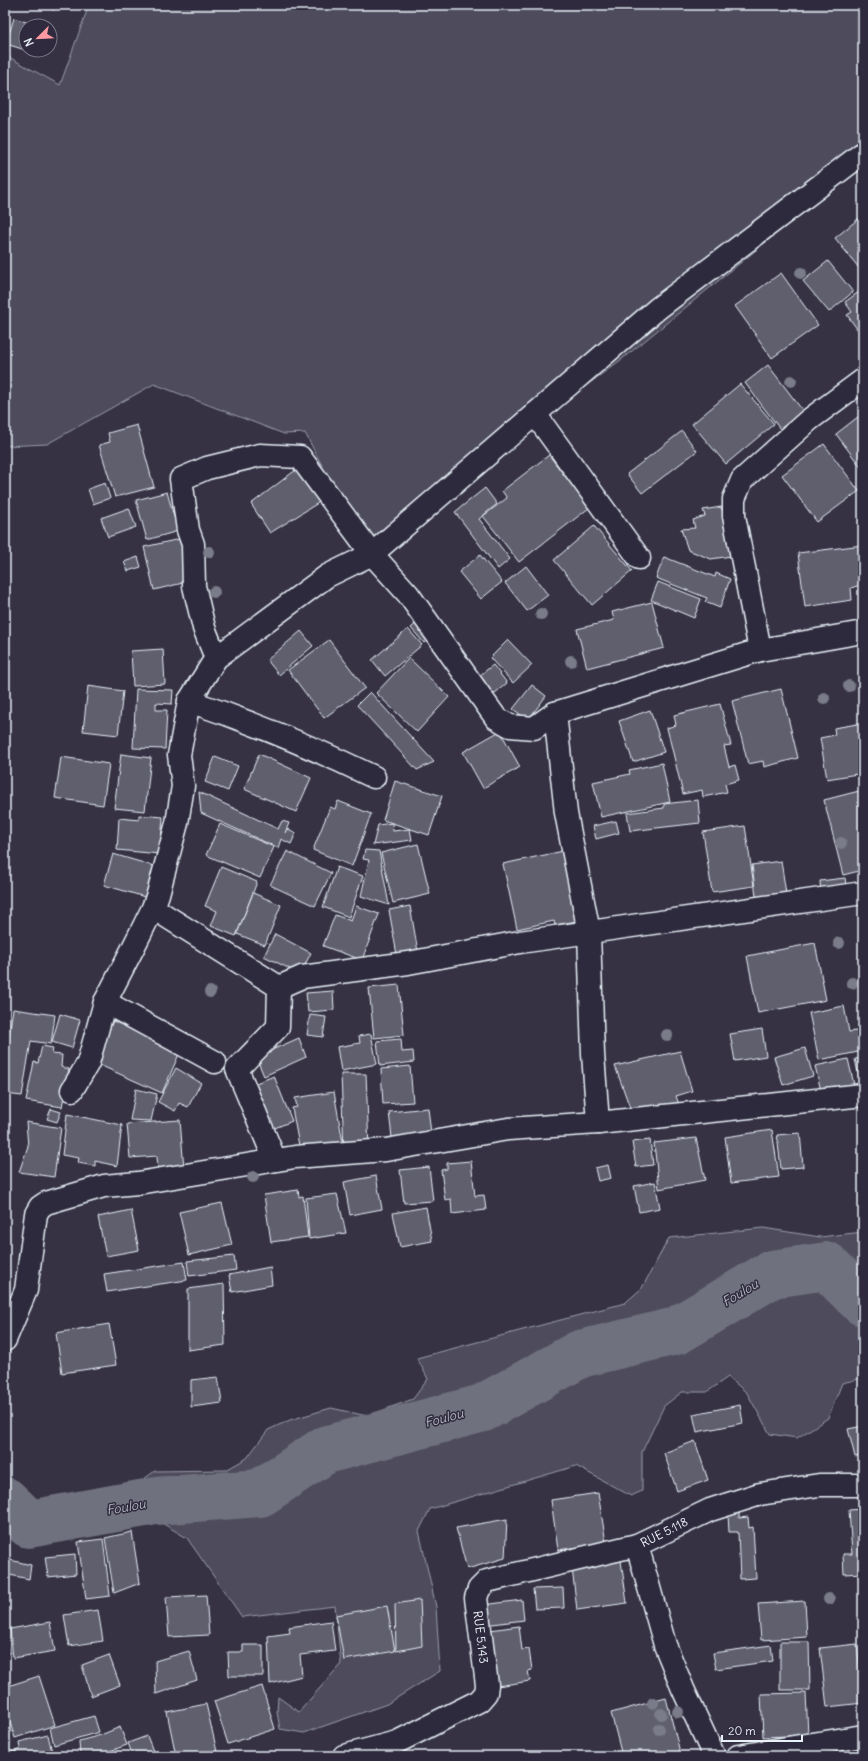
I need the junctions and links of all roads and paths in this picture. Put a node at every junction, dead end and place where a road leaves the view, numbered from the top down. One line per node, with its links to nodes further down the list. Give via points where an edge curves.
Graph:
1 (863, 154): 3 (street, via 657,309)
2 (863, 380): 7 (street, via 809,420 742,480 734,499 734,516)
3 (535, 414): 4 (street); 5 (street)
4 (372, 554): 8 (street, via 328,576); 8 (street, via 300,457 260,455 208,468 181,479 188,530 193,544 194,586 204,628); 10 (street, via 408,594 496,718 510,726 534,728)
5 (639, 558)
6 (863, 632): 7 (street)
7 (760, 650): 10 (street)
8 (216, 658): 9 (street)
9 (189, 701): 11 (street, via 229,714); 13 (street, via 179,756 183,786 177,823)
10 (555, 713): 14 (street, via 566,813)
11 (374, 777)
12 (863, 893): 14 (street)
13 (153, 908): 15 (street); 16 (street)
14 (590, 932): 15 (street, via 408,963 302,977); 20 (street, via 593,1054)
15 (279, 987): 21 (street, via 278,1027 237,1069)
16 (105, 1002): 17 (street); 18 (street, via 88,1063)
17 (215, 1062)
18 (72, 1090)
19 (863, 1094): 20 (street)
20 (598, 1123): 21 (street, via 508,1129 386,1150)
21 (275, 1160): 22 (street, via 138,1183 104,1186 46,1203 36,1214 26,1290)
22 (5, 1340)
23 (863, 1485): 24 (street, RUE 5.118, via 819,1485 760,1494 710,1510)
24 (636, 1544): 26 (street, RUE 5.143, via 487,1581 479,1589 476,1598 486,1693 479,1701 397,1742); 27 (street, RUE 5.118, via 665,1645)
25 (863, 1736): 28 (street)
26 (344, 1756)
27 (714, 1756)
28 (738, 1756)

